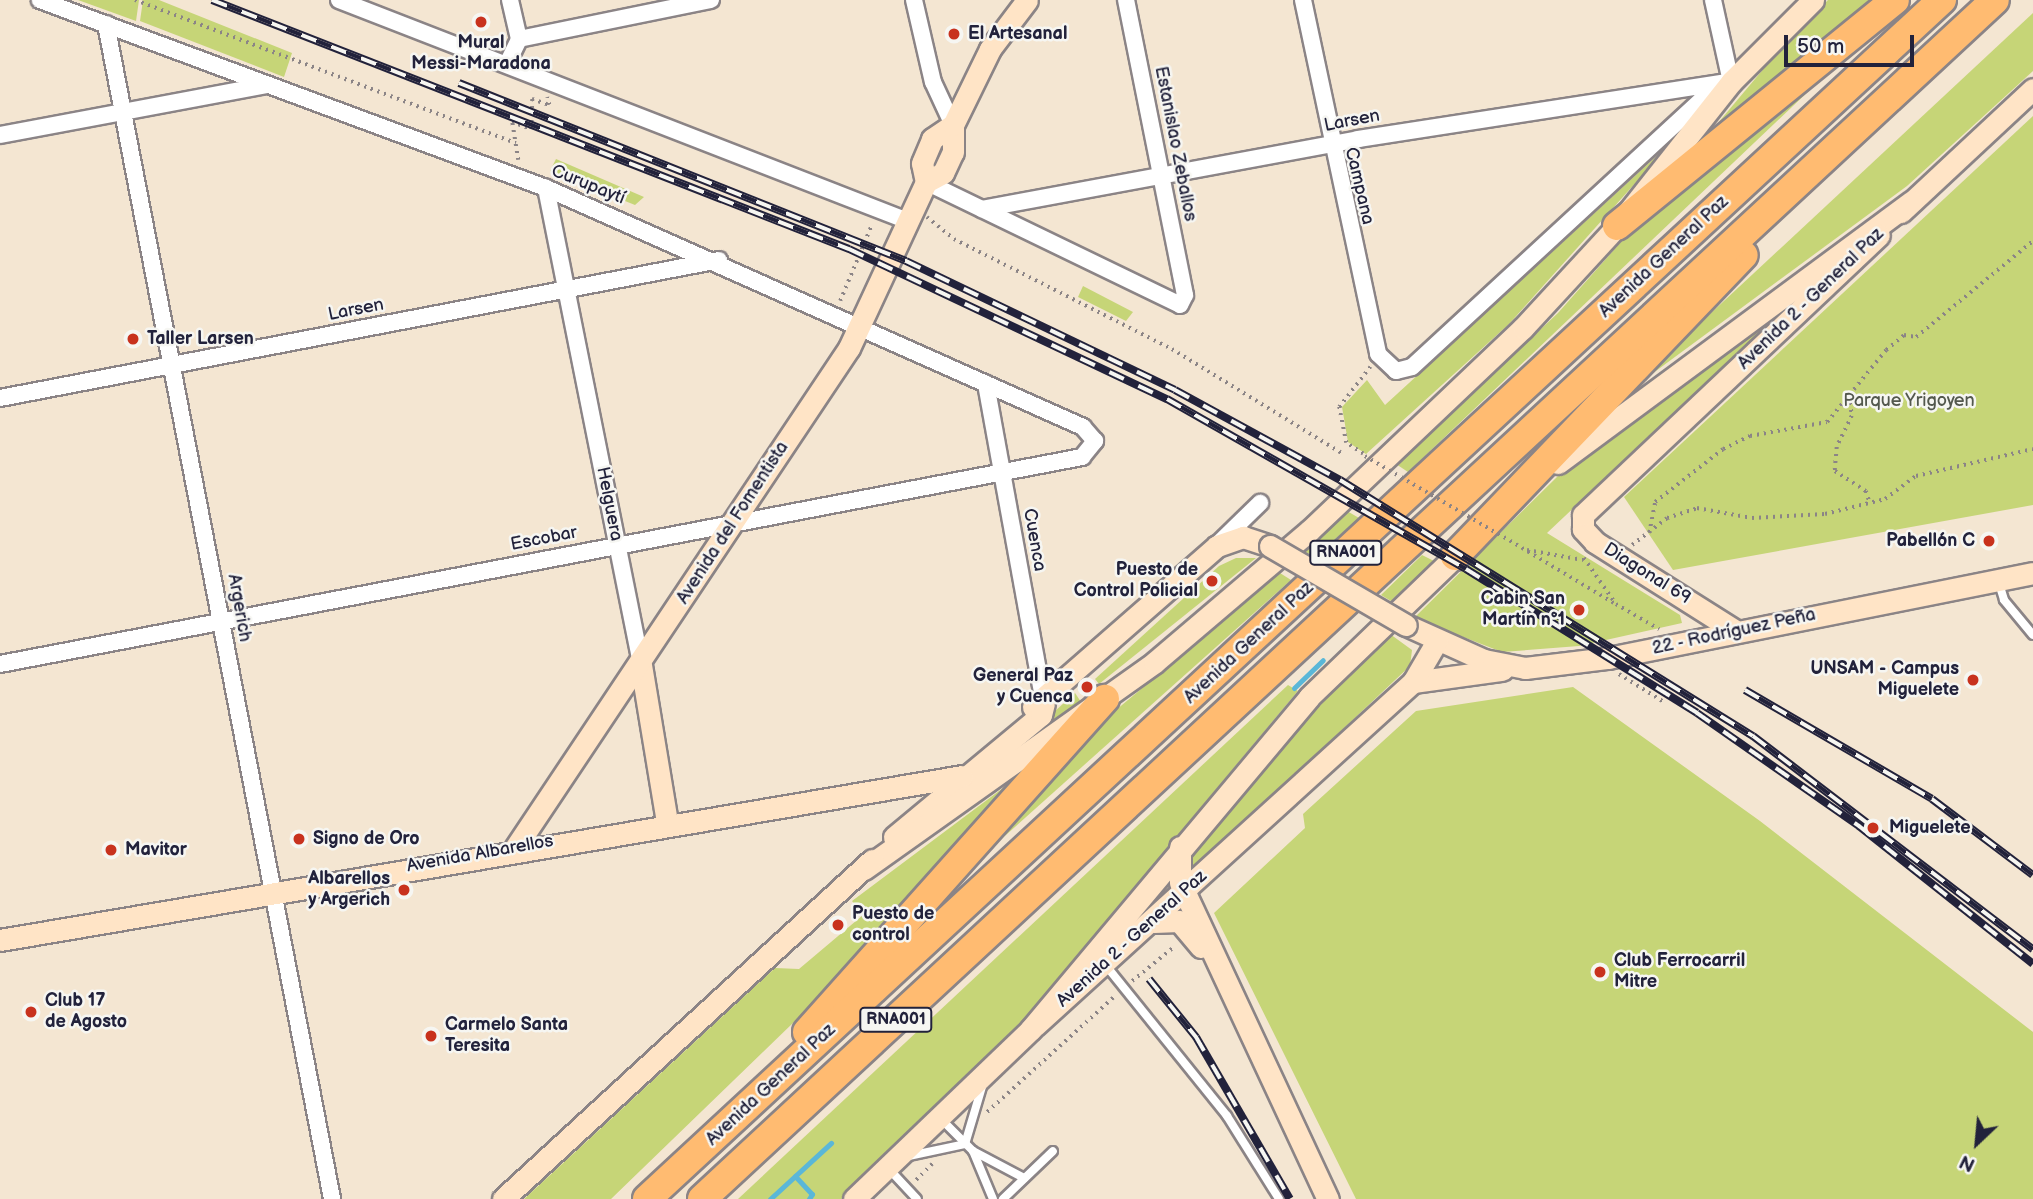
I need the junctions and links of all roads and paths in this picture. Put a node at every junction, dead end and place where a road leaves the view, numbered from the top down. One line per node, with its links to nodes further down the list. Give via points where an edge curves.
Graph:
1 (40, 0): 15 (street, Curupaytí)
2 (135, 0): 26 (path)
3 (340, 0): 17 (street)
4 (510, 0): 16 (street)
5 (711, 0): 16 (street)
6 (914, 0): 23 (street, via 933,82)
7 (1027, 0): 23 (street, Avenida del Fomentista, via 990,49)
8 (1126, 0): 28 (street, Estanislao Zeballos)
9 (1303, 0): 27 (street, Campana)
10 (1713, 0): 19 (street)
11 (1813, 0): 19 (street)
12 (1895, 0): 36 (highway)
13 (1942, 0): 93 (highway, Avenida General Paz / RNA001)
14 (1995, 0): 25 (highway, Avenida General Paz / RNA001)
15 (106, 24): 20 (street, Curupaytí); 22 (street, Argerich)
16 (519, 39): 17 (street)
17 (508, 62): 18 (street)
18 (544, 76): 26 (path, via 549,105 532,99 531,130 512,122); 33 (street)
19 (1731, 82): 27 (street, Larsen, via 1670,86); 36 (street); 42 (street, via 1700,100 1412,367 1396,371)
20 (268, 84): 22 (street); 29 (street, Curupaytí)
21 (2033, 89): 32 (street, Avenida 2 - General Paz)
22 (125, 112): 24 (street); 43 (street, Argerich)
23 (953, 125): 30 (street, Avenida del Fomentista, via 932,139 922,163)
24 (0, 135)
25 (1842, 142): 61 (highway, via 1688,317); 106 (highway, Avenida General Paz / RNA001)
26 (516, 143): 29 (path)
27 (1330, 145): 28 (street, Larsen); 42 (street, Campana)
28 (1163, 176): 34 (street, Larsen); 34 (street, Estanislao Zeballos, via 1185,295 1180,305 1167,304)
29 (521, 179): 31 (street, Curupaytí)
30 (926, 183): 34 (street); 35 (street, Avenida del Fomentista)
31 (546, 188): 38 (street, Curupaytí); 39 (street, Helguera)
32 (1911, 202): 53 (street, Avenida 2 - General Paz); 61 (street, via 1655,387)
33 (880, 208): 35 (street); 40 (path)
34 (982, 209)
35 (911, 214): 41 (street, Avenida del Fomentista); 49 (path, via 1172,349)
36 (1617, 226): 76 (street, via 1484,368 1309,531 1199,628)
37 (2033, 241): 45 (path, via 1916,337 1903,335)
38 (719, 260): 39 (street, Larsen); 40 (street, Curupaytí)
39 (568, 289): 43 (street, Larsen); 56 (street, Helguera)
40 (835, 313): 41 (street, Curupaytí)
41 (861, 325): 44 (street, Curupaytí); 54 (street, Avenida del Fomentista)
42 (1378, 354): 59 (path, bridge, via 1339,407 1346,443)
43 (176, 364): 46 (street, Larsen); 66 (street, Argerich)
44 (986, 384): 47 (street, Curupaytí, via 1083,427 1092,435); 50 (street, Cuenca)
45 (1849, 396): 52 (path, via 1854,409 1837,447 1835,471 1866,491); 55 (path, via 1827,422 1750,436 1723,449 1655,502)
46 (0, 398)
47 (1093, 449): 50 (street, Escobar, via 1082,457)
48 (2033, 449): 52 (path, via 1916,476)
49 (1342, 453)
50 (1002, 471): 54 (street, Escobar); 78 (street, Cuenca)
51 (1260, 503): 57 (street)
52 (1871, 503): 55 (path, via 1752,518 1697,508 1667,518)
53 (1588, 506): 67 (street, Diagonal 69, via 1583,529 1595,542)
54 (733, 523): 56 (street, Escobar); 73 (street, Avenida del Fomentista)
55 (1649, 533): 58 (path)
56 (617, 545): 66 (street, Escobar); 73 (street, Helguera)
57 (1217, 546): 69 (street, 22 - Rodríguez Peña, bridge, via 1243,537 1270,546); 78 (street)
58 (1629, 546)
59 (1525, 549): 62 (path); 65 (path)
60 (1587, 553): 62 (path)
61 (1455, 556): 81 (street, via 1309,697)
62 (1583, 560): 65 (path)
63 (2033, 573): 64 (street, 22 - Rodríguez Peña)
64 (1998, 580): 67 (street, 22 - Rodríguez Peña); 68 (lane, via 2004,600)
65 (1616, 604): 70 (path)
66 (222, 621): 72 (street, Escobar); 84 (street, Argerich)
67 (1734, 630): 70 (street, 22 - Rodríguez Peña)
68 (2033, 635)
69 (1437, 641): 74 (street, 22 - Rodríguez Peña); 75 (street, Avenida 2 - General Paz)
70 (1681, 642): 71 (street, 22 - Rodríguez Peña)
71 (1597, 660): 74 (street, 22 - Rodríguez Peña); 77 (path)
72 (0, 664)
73 (641, 665): 80 (street, Helguera); 82 (street, Avenida del Fomentista)
74 (1525, 668): 75 (street)
75 (1413, 682): 85 (street, Avenida 2 - General Paz)
76 (1105, 699): 83 (street); 93 (highway, via 841,989)
77 (1664, 702)
78 (1044, 703): 79 (street)
79 (962, 776): 80 (street, Avenida Albarellos); 83 (street)
80 (667, 821): 82 (street, Avenida Albarellos)
81 (1180, 847): 85 (street); 89 (street)
82 (515, 848): 84 (street, Avenida Albarellos)
83 (864, 869): 104 (street)
84 (273, 890): 88 (street, Avenida Albarellos); 103 (street, Argerich)
85 (1185, 892): 86 (street, Avenida 2 - General Paz); 90 (street)
86 (1154, 922): 87 (street, via 1171,919); 89 (street, Avenida 2 - General Paz)
87 (1192, 932): 90 (street); 91 (path)
88 (0, 940)
89 (1099, 958): 91 (lane); 92 (street)
90 (1217, 967): 112 (street)
91 (1126, 986): 95 (path); 111 (lane, via 1227,1116)
92 (985, 1075): 94 (street); 95 (lane)
93 (748, 1105): 105 (highway, Avenida General Paz / RNA001)
94 (940, 1118): 97 (lane); 100 (street)
95 (967, 1130): 97 (lane)
96 (952, 1144): 97 (lane); 100 (lane); 102 (path)
97 (965, 1144): 99 (lane)
98 (1053, 1150): 101 (lane)
99 (973, 1151): 101 (lane); 109 (lane)
100 (892, 1161): 102 (lane); 107 (street)
101 (1024, 1178): 110 (lane)
102 (908, 1189): 108 (lane)
103 (332, 1199)
104 (503, 1199)
105 (647, 1199)
106 (702, 1199)
107 (854, 1199)
108 (917, 1199)
109 (993, 1199)
110 (1003, 1199)
111 (1279, 1199)
112 (1328, 1199)

